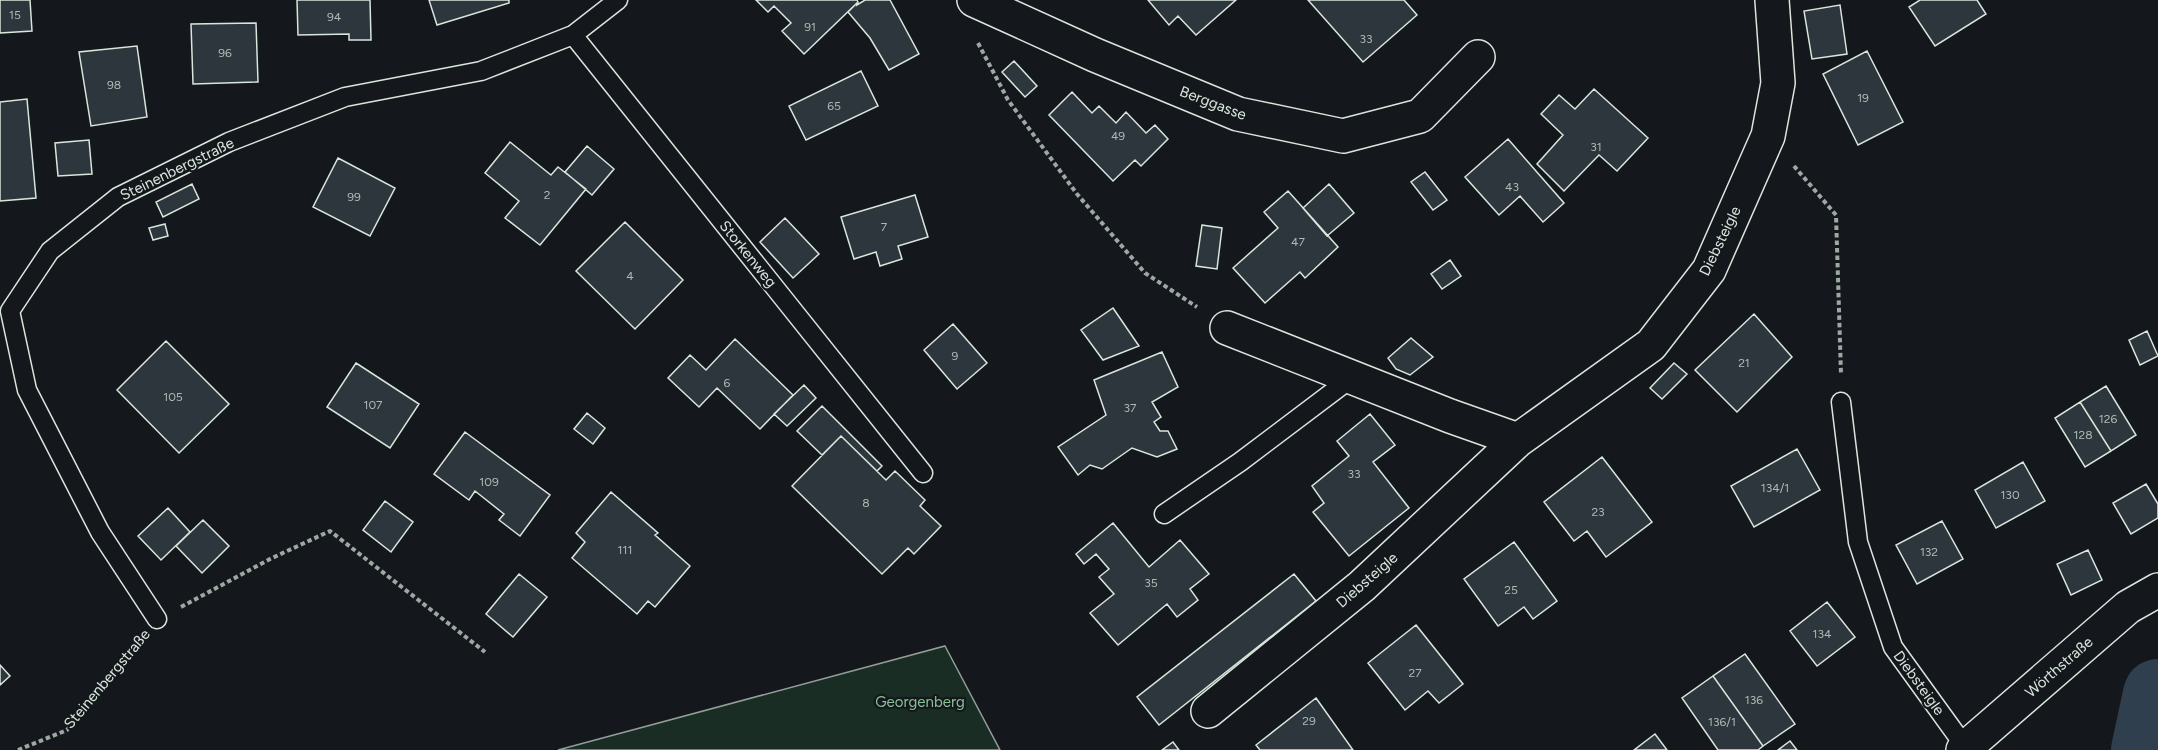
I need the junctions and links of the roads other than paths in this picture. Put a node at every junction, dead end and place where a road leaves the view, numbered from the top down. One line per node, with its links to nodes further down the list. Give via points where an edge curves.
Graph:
1 (618, 0): 4 (lane, Steinenbergstraße)
2 (1772, 0): 9 (street, Diebsteigle, via 1778,83 1768,136 1709,270 1651,345)
3 (987, 2): 5 (street, Berggasse, via 1095,55 1239,114 1343,136 1420,116)
4 (573, 35): 10 (lane, Storkenweg); 13 (lane, Steinenbergstraße, via 481,71 345,98 229,142 118,197 50,251 10,311 27,390 100,532)
5 (1478, 57)
6 (1227, 328): 7 (street)
7 (1354, 376): 9 (street); 11 (lane)
8 (1841, 402): 15 (lane, Diebsteigle, via 1858,542 1893,647)
9 (1518, 440): 14 (street, Diebsteigle, via 1362,586)
10 (923, 473)
11 (1164, 514)
12 (2158, 590): 15 (street, Wörthstraße, via 2128,607)
13 (157, 619)
14 (1208, 711)
15 (1964, 749)

